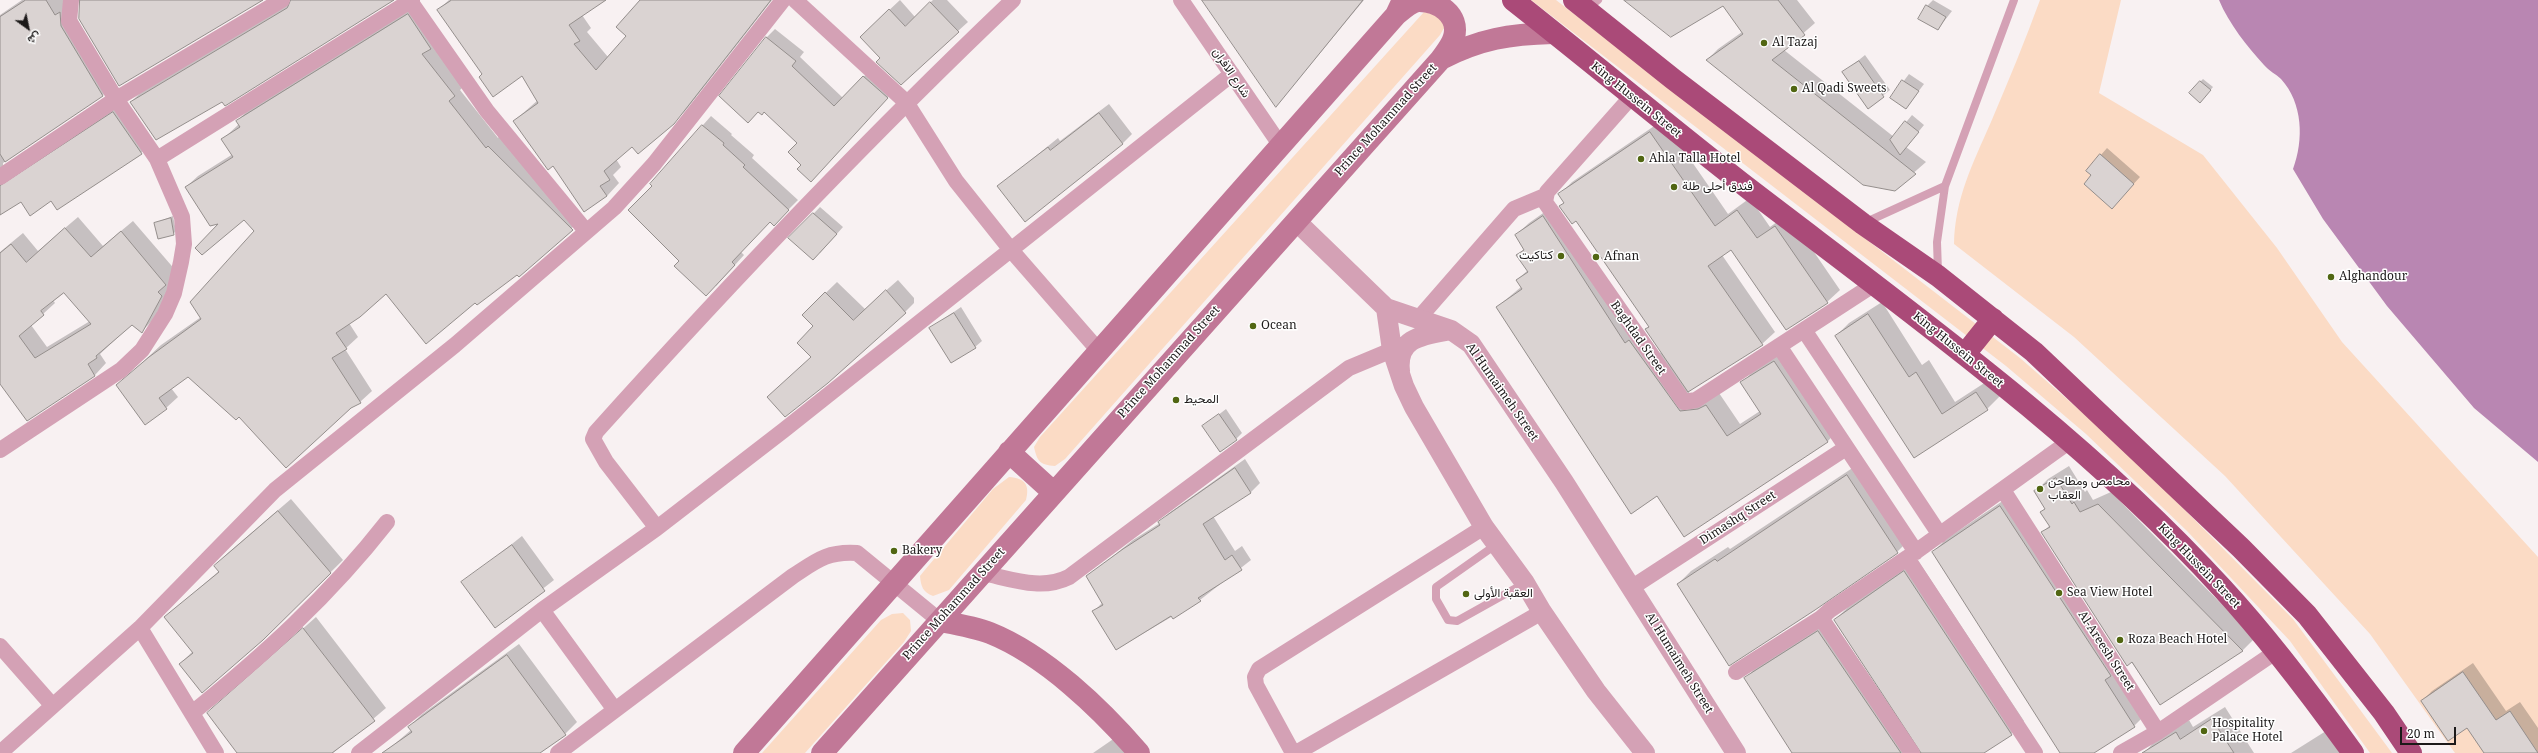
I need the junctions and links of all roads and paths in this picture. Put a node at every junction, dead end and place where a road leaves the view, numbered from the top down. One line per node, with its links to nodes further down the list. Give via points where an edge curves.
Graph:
1 (71, 0): 16 (street, via 69,21)
2 (282, 0): 16 (street)
3 (783, 0): 25 (street, via 654,164 614,208)
4 (795, 0): 17 (street)
5 (1013, 0): 17 (street)
6 (1181, 0): 14 (street, شارع الافران)
7 (1513, 0): 12 (highway, King Hussein Street)
8 (2014, 0): 21 (lane)
9 (411, 1): 19 (street); 25 (street, via 487,111)
10 (1586, 3): 24 (highway)
11 (1400, 8): 13 (main road, via 1416,1 1429,0 1441,4 1450,13 1455,24 1454,37); 18 (main road)
12 (1553, 33): 13 (main road, Prince Mohammad Street, via 1519,34 1478,42); 15 (highway, King Hussein Street)
13 (1441, 58): 23 (main road, Prince Mohammad Street)
14 (1232, 74): 18 (street, شارع الافران); 26 (street)
15 (1632, 96): 22 (street); 28 (highway, King Hussein Street)
16 (116, 99): 19 (street); 20 (street)
17 (906, 102): 26 (street, via 956,181); 47 (street, via 675,344 596,432 593,439 606,462)
18 (1281, 146): 35 (main road)
19 (157, 159): 41 (street, via 182,217 184,244 174,293 165,314 142,350 121,370)
20 (0, 177)
21 (1945, 186): 24 (lane); 27 (lane, via 1938,236)
22 (1545, 196): 30 (street, via 1514,209); 34 (street, Baghdad Street, via 1548,208 1684,402 1696,400)
23 (1296, 221): 29 (street); 44 (main road, Prince Mohammad Street)
24 (1863, 224): 27 (highway)
25 (586, 231): 59 (street, via 455,345 275,490)
26 (1011, 250): 35 (street); 47 (street)
27 (1938, 276): 31 (highway)
28 (1873, 285): 33 (street, Baghdad Street); 37 (highway, King Hussein Street)
29 (1386, 308): 30 (street, Al Humaimeh Street); 36 (street)
30 (1419, 318): 32 (street, Al Humaimeh Street)
31 (1993, 318): 37 (highway); 81 (highway, via 2034,352 2307,615 2384,713)
32 (1451, 330): 38 (street, via 1414,339 1405,346 1400,354); 54 (street, Al Humaimeh Street, via 1471,344 1484,362)
33 (1804, 330): 34 (street, Baghdad Street); 48 (street)
34 (1779, 346): 40 (street)
35 (1099, 350): 42 (main road)
36 (1392, 350): 38 (street); 51 (street, via 1349,368 1069,577 1039,585)
37 (1965, 354): 39 (highway, King Hussein Street)
38 (1400, 374): 46 (street, via 1414,407)
39 (2070, 441): 43 (street); 61 (highway, King Hussein Street, via 2222,587)
40 (1846, 448): 50 (street); 54 (street, Dimashq Street)
41 (0, 450)
42 (1009, 452): 44 (main road); 52 (main road)
43 (2003, 490): 48 (street); 66 (street, Al-Areesh Street)
44 (1053, 492): 51 (main road, Prince Mohammad Street)
45 (387, 522): 65 (street, via 361,555 303,617 248,668)
46 (1484, 527): 49 (street); 74 (street, via 1259,669 1255,677 1256,685)
47 (657, 528): 55 (street)
48 (1940, 535): 50 (street)
49 (1498, 544): 53 (street); 53 (lane, via 1436,587 1436,600 1448,620 1457,622)
50 (1912, 555): 57 (street); 78 (street)
51 (982, 573): 58 (main road, Prince Mohammad Street)
52 (894, 583): 58 (street); 64 (street, via 857,553 839,552 825,556 793,576); 71 (main road)
53 (1526, 583): 56 (street)
54 (1631, 588): 76 (street, Al Humaimeh Street)
55 (542, 610): 64 (street); 69 (street)
56 (1542, 612): 74 (street); 75 (street, via 1596,691)
57 (1821, 618): 62 (street); 77 (street)
58 (940, 621): 72 (main road, Prince Mohammad Street); 73 (main road, via 990,633 1024,650 1077,690)
59 (140, 628): 63 (street); 65 (street)
60 (0, 646): 63 (street)
61 (2277, 651): 66 (street); 80 (highway, King Hussein Street)
62 (1736, 672)
63 (52, 705): 67 (street)
64 (616, 710): 70 (street)
65 (192, 714): 68 (street)
66 (2158, 732): 79 (street)
67 (0, 753)
68 (216, 753)
69 (359, 753)
70 (558, 753)
71 (744, 753)
72 (822, 753)
73 (1139, 753)
74 (1294, 753)
75 (1645, 753)
76 (1736, 753)
77 (1912, 753)
78 (2035, 753)
79 (2121, 753)
80 (2353, 753)
81 (2411, 753)

